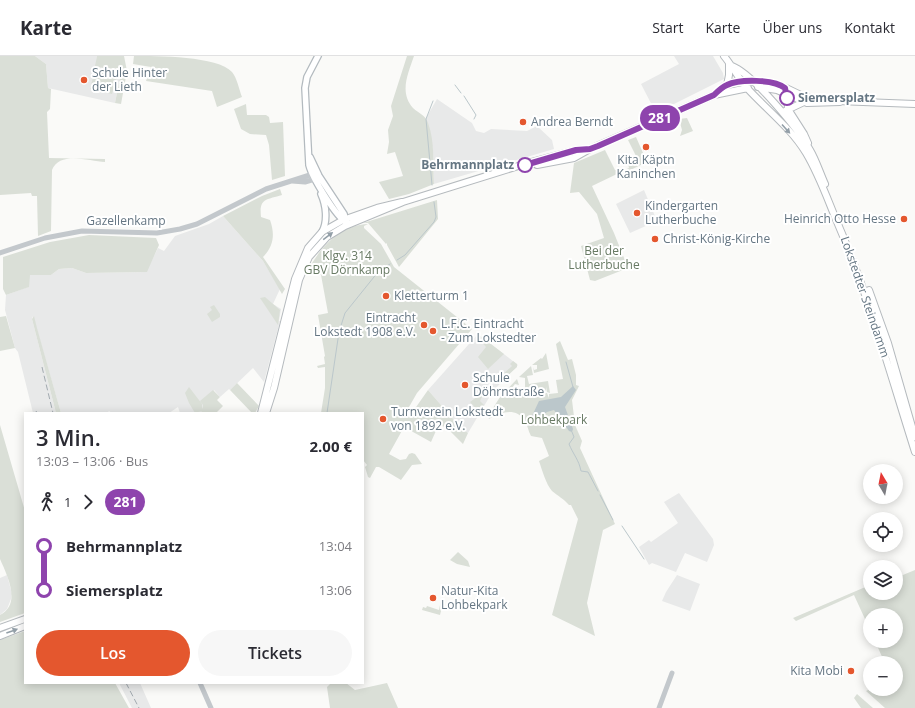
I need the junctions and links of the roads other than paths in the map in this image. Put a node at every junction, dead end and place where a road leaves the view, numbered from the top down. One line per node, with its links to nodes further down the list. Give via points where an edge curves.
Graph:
1 (318, 56): 16 (main road, via 307,77 305,88 309,164)
2 (729, 61): 3 (main road, via 734,73); 4 (main road, via 730,75)
3 (746, 83): 4 (main road); 5 (main road, via 771,83); 6 (main road); 7 (main road, via 727,93); 13 (main road)
4 (727, 85): 7 (main road)
5 (783, 86): 8 (main road); 10 (main road, via 805,97)
6 (758, 87): 8 (main road); 14 (main road)
7 (714, 95): 18 (main road, via 590,149 403,202 396,207)
8 (787, 95): 9 (main road); 12 (main road)
9 (805, 102): 10 (main road); 12 (main road)
10 (840, 102): 11 (main road)
11 (915, 104)
12 (788, 109): 14 (main road); 15 (main road, via 804,134)
13 (769, 110): 14 (main road); 24 (main road, Lokstedter Steindamm, one-way to 24, via 802,147 826,195 870,307)
14 (781, 111): 15 (main road)
15 (809, 148): 23 (main road, Lokstedter Steindamm, via 872,299 888,343)
16 (315, 175): 17 (main road); 18 (main road); 20 (street, Gazellenkamp, via 305,182 292,181 266,189 197,224 180,229 153,233 82,231 45,238)
17 (320, 188): 18 (main road); 19 (main road, via 325,210 325,225)
18 (346, 222): 19 (main road); 22 (main road, one-way to 18, via 304,267 320,243)
19 (322, 232): 21 (main road, via 308,248 297,272)
20 (0, 253)
21 (261, 412)
22 (266, 412)
23 (915, 437)
24 (915, 452)
25 (24, 619): 27 (main road)
26 (24, 626): 28 (main road, one-way to 26)
27 (0, 628)
28 (0, 636)
29 (672, 673): 32 (street)
30 (200, 684): 31 (street)
31 (211, 708)
32 (659, 708)

